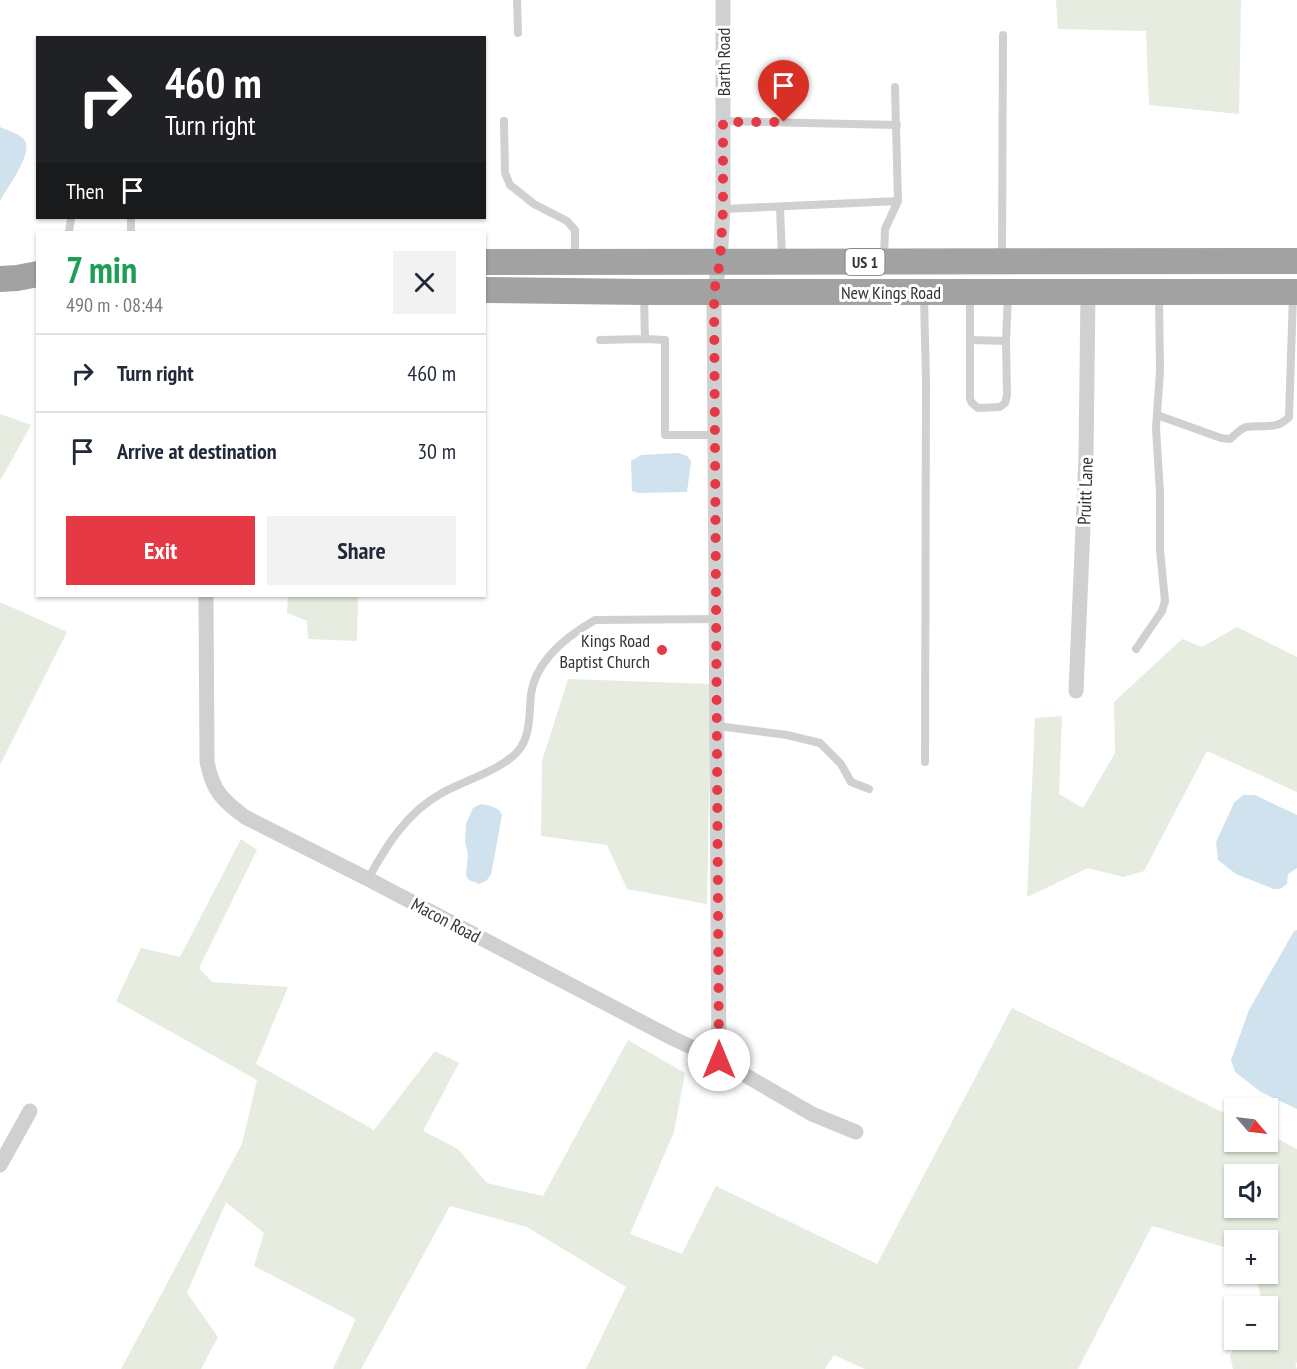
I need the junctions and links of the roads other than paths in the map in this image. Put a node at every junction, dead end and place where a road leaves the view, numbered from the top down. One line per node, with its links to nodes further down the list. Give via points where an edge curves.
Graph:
1 (517, 0): 3 (lane)
2 (723, 0): 7 (street, Barth Road)
3 (518, 33)
4 (1003, 35): 13 (lane)
5 (895, 87): 8 (lane)
6 (504, 121): 16 (lane, via 505,173 510,185 534,204 567,221 575,231)
7 (723, 122): 8 (lane); 11 (street, Barth Road)
8 (897, 125): 9 (lane)
9 (898, 201): 10 (lane); 12 (lane, via 885,229)
10 (780, 207): 11 (lane); 18 (lane)
11 (723, 209): 17 (street, Barth Road)
12 (884, 261): 13 (highway, New Kings Road / US 1); 18 (highway, New Kings Road / US 1)
13 (1002, 261): 22 (highway, New Kings Road / US 1)
14 (1297, 261): 22 (highway, New Kings Road / US 1)
15 (486, 262): 16 (highway, New Kings Road / US 1)
16 (574, 262): 17 (highway, New Kings Road / US 1)
17 (720, 262): 18 (highway, New Kings Road / US 1); 27 (street, Barth Road)
18 (782, 262)
19 (0, 263): 20 (highway)
20 (36, 263)
21 (36, 274): 23 (highway)
22 (1246, 276): 31 (highway, New Kings Road / US 1); 32 (highway, New Kings Road / US 1)
23 (0, 279)
24 (486, 290): 26 (highway, New Kings Road / US 1)
25 (1088, 291): 30 (highway, New Kings Road / US 1); 31 (highway, New Kings Road / US 1); 44 (street, Pruitt Lane)
26 (644, 292): 27 (highway, New Kings Road / US 1); 35 (lane)
27 (714, 292): 28 (highway, New Kings Road / US 1); 40 (street, Barth Road)
28 (924, 292): 29 (highway, New Kings Road / US 1); 46 (lane)
29 (969, 292): 30 (highway, New Kings Road / US 1); 37 (lane)
30 (1008, 292): 38 (lane)
31 (1159, 292): 39 (lane)
32 (1295, 292): 39 (lane, via 1289,417 1285,422 1244,428 1230,439)
33 (0, 293): 34 (highway)
34 (36, 293)
35 (645, 339): 36 (lane); 40 (lane, via 665,340 665,435)
36 (600, 340)
37 (970, 340): 38 (lane); 38 (lane, via 970,399 978,408 1000,407 1005,403)
38 (1006, 341)
39 (1157, 415): 43 (lane, via 1165,601)
40 (714, 435): 42 (street, Barth Road)
41 (206, 597): 48 (street, Macon Road, via 207,761 216,789 245,817)
42 (717, 619): 45 (street, Barth Road); 48 (lane, via 595,620 582,627 551,653 537,675 531,692 530,717 519,749 509,760 421,808 385,848)
43 (1136, 649)
44 (1076, 691)
45 (718, 726): 47 (lane, via 820,743 841,764 851,782); 49 (street, Barth Road)
46 (925, 762)
47 (868, 789)
48 (368, 879): 49 (street, Macon Road)
49 (719, 1060): 51 (street, Macon Road, via 812,1114)
50 (30, 1111): 52 (street)
51 (856, 1132)
52 (0, 1165)

